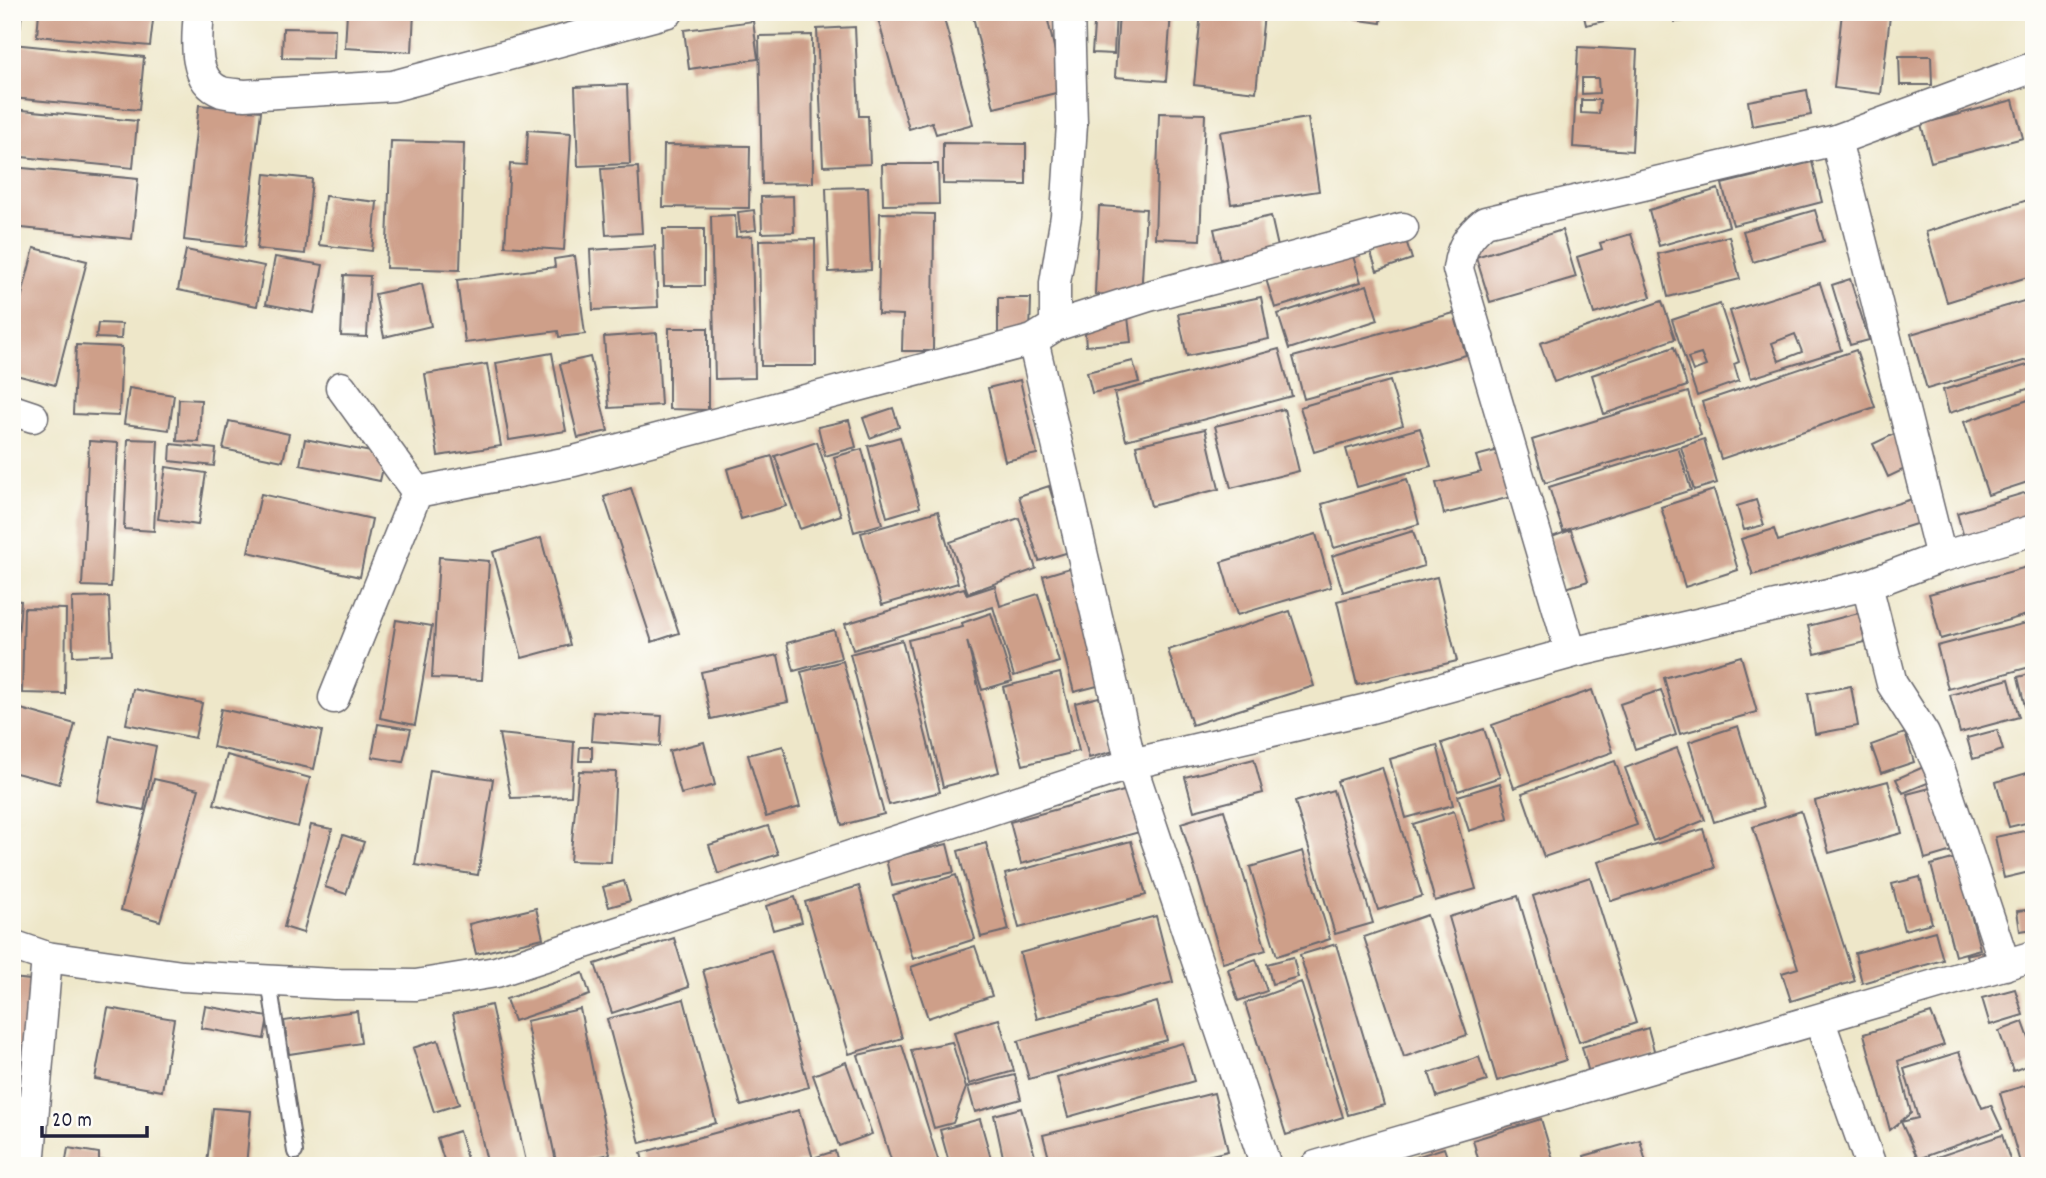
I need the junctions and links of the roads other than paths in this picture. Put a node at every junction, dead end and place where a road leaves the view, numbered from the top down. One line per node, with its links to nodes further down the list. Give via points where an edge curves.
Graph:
1 (199, 12): 2 (street, via 197,56 204,74 211,86 244,96 393,86)
2 (668, 12)
3 (1069, 12): 7 (street, via 1072,124 1066,216)
4 (2034, 67): 5 (street)
5 (1836, 141): 11 (street); 13 (street, via 1485,222 1469,235 1460,252 1458,270)
6 (1403, 228): 7 (street, via 1149,296)
7 (1044, 333): 9 (street, via 574,461); 15 (street)
8 (341, 387): 9 (street)
9 (417, 492): 14 (street)
10 (2034, 530): 11 (street)
11 (1941, 557): 12 (street)
12 (1867, 585): 13 (street); 19 (street, via 1892,684 1924,734 1940,770)
13 (1571, 653): 15 (street, via 1367,709)
14 (334, 698)
15 (1130, 764): 20 (street, via 496,972 416,985); 24 (street)
16 (12, 945): 18 (street)
17 (2034, 956): 19 (street)
18 (47, 957): 20 (street, via 182,976); 23 (street)
19 (2005, 965): 21 (street)
20 (268, 981): 22 (lane)
21 (1819, 1019): 25 (street); 26 (street)
22 (295, 1152)
23 (29, 1166)
24 (1266, 1166)
25 (1316, 1166)
26 (1871, 1166)

